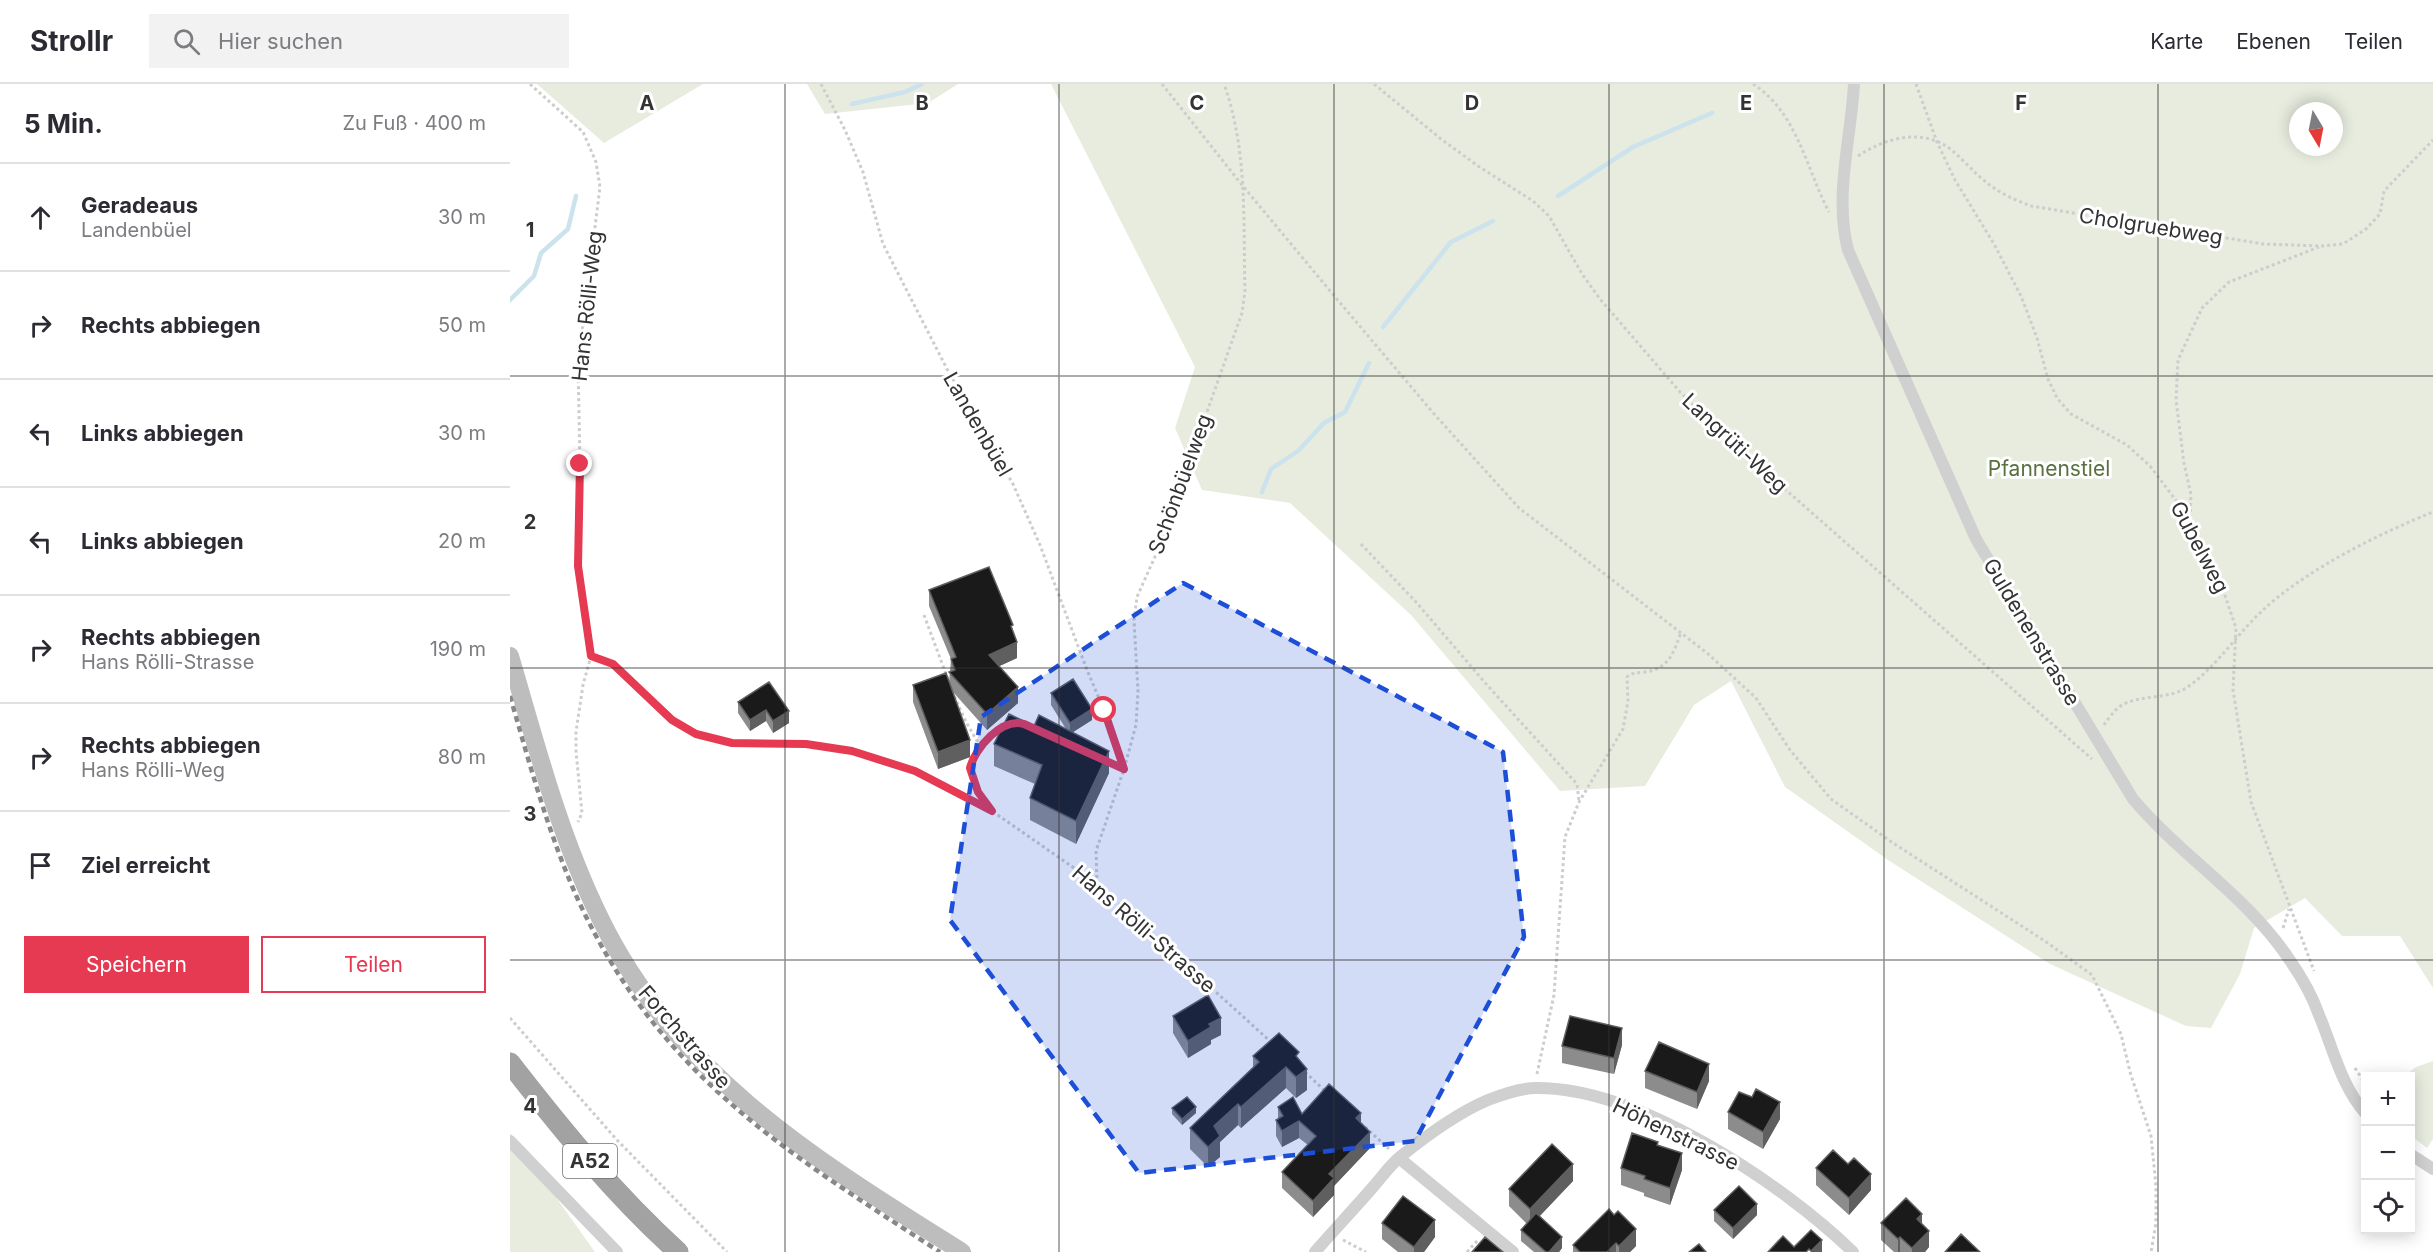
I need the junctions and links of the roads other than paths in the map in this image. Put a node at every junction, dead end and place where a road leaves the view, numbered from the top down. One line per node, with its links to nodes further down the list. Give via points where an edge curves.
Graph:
1 (1854, 84): 5 (street, Guldenenstrasse, via 1842,195 1844,234 1862,284 1976,539 2122,783 2150,819 2263,924 2304,983 2347,1084)
2 (510, 656): 13 (main road, Forchstrasse, via 586,889 616,949 652,1003 692,1052 736,1096 803,1147)
3 (510, 1064): 12 (highway, A52, via 606,1180)
4 (510, 1087): 11 (highway, A52, via 601,1196)
5 (2361, 1106)
6 (510, 1140): 10 (street)
7 (2415, 1157): 9 (street)
8 (1399, 1158): 14 (street, Höhenstrasse); 15 (street); 16 (street, Höhenstrasse, via 1488,1100 1534,1088 1576,1092 1658,1120 1722,1152 1778,1188)
9 (2433, 1169)
10 (617, 1252)
11 (656, 1252)
12 (678, 1252)
13 (962, 1252)
14 (1316, 1252)
15 (1514, 1252)
16 (1853, 1252)

